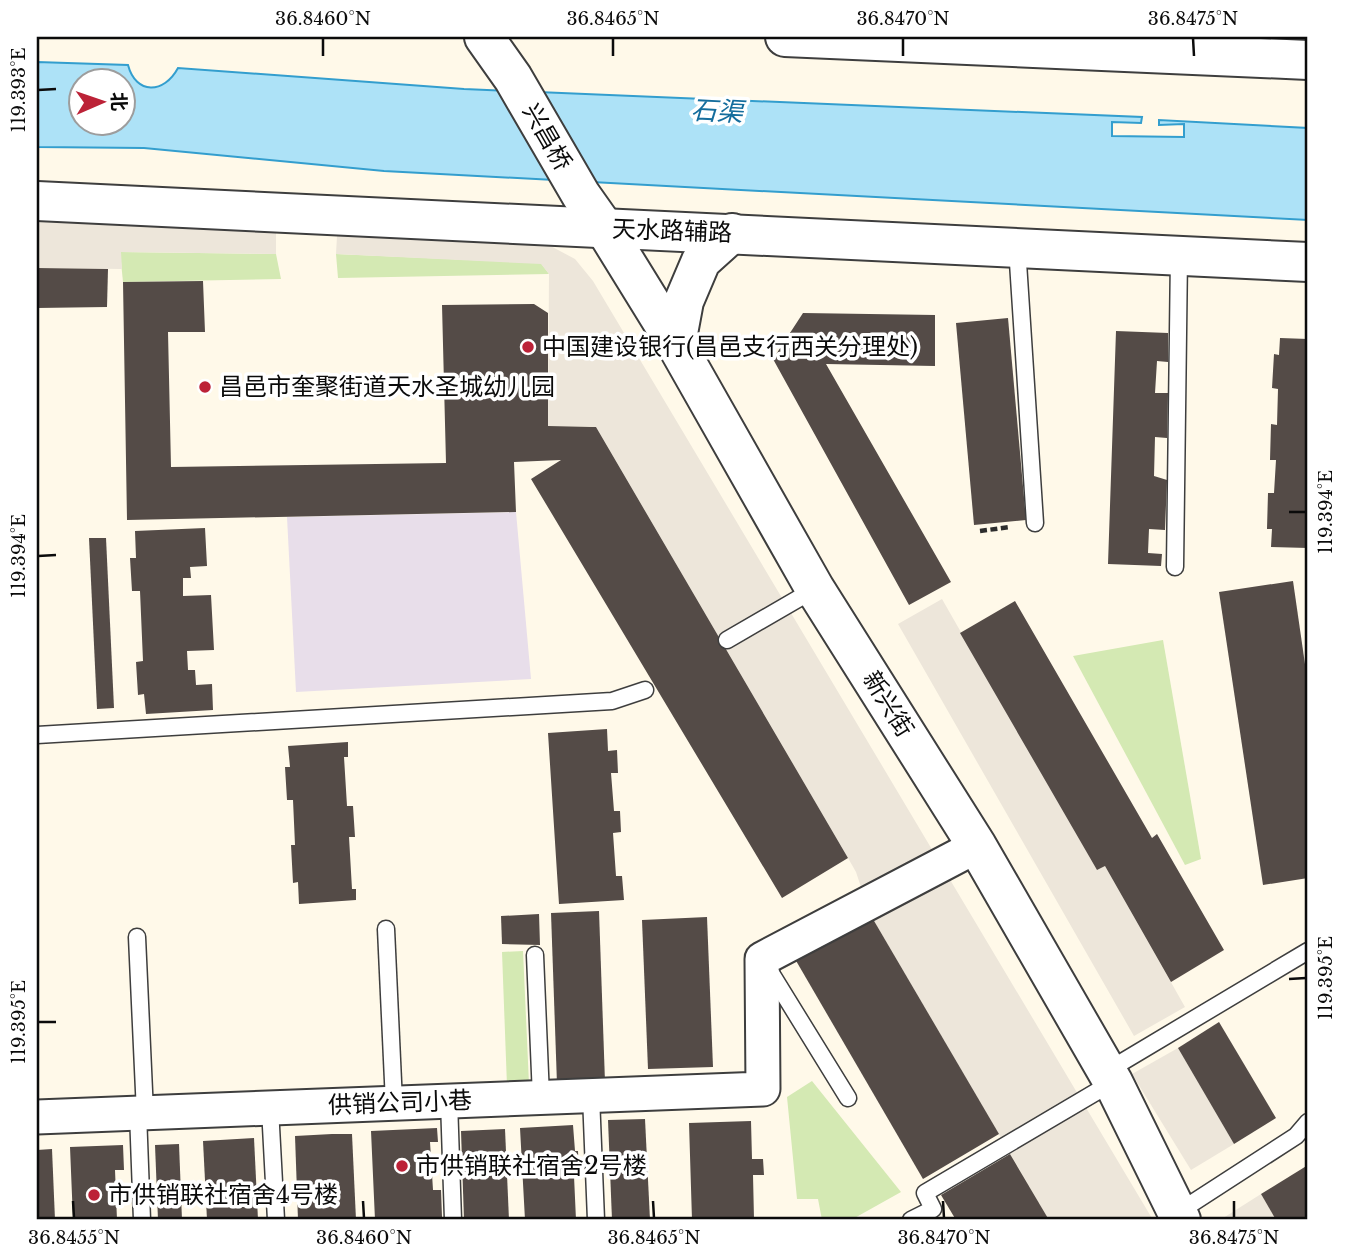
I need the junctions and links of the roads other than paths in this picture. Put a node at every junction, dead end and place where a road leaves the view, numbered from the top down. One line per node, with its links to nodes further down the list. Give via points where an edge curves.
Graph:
1 (484, 37): 5 (street, 兴昌桥)
2 (785, 37): 3 (street)
3 (1065, 43): 4 (street)
4 (1308, 61)
5 (581, 195): 7 (street, 新兴街)
6 (37, 201): 7 (street, 天水路辅路)
7 (605, 229): 8 (street, 天水路辅路); 12 (street, 新兴街)
8 (732, 233): 9 (street, 天水路辅路); 12 (street, via 701,261 684,301)
9 (1017, 247): 10 (street, 天水路辅路); 13 (lane)
10 (1179, 255): 11 (street, 天水路辅路); 14 (lane)
11 (1308, 262)
12 (676, 344): 15 (street, 新兴街)
13 (1035, 523)
14 (1175, 567)
15 (815, 589): 16 (lane); 19 (street, 新兴街)
16 (727, 640)
17 (645, 690): 18 (lane, via 612,701)
18 (37, 734)
19 (977, 846): 24 (street); 25 (street, 新兴街)
20 (386, 929): 30 (lane)
21 (137, 937): 32 (lane)
22 (1308, 951): 25 (lane)
23 (535, 955): 27 (lane)
24 (762, 959): 26 (street, 供销公司小巷, via 763,1089); 28 (lane)
25 (1110, 1076): 36 (street, 新兴街); 41 (lane, via 925,1193 933,1209)
26 (591, 1096): 27 (street, 供销公司小巷); 40 (lane)
27 (541, 1097): 29 (street, 供销公司小巷)
28 (848, 1098)
29 (449, 1101): 30 (street, 供销公司小巷); 39 (lane)
30 (394, 1104): 31 (street, 供销公司小巷)
31 (270, 1108): 32 (street, 供销公司小巷); 38 (lane)
32 (141, 1113): 33 (street, 供销公司小巷); 37 (lane)
33 (37, 1117)
34 (1308, 1122): 35 (lane)
35 (1302, 1136): 36 (lane)
36 (1179, 1217)
37 (142, 1220)
38 (276, 1220)
39 (453, 1220)
40 (596, 1220)
41 (911, 1220)

